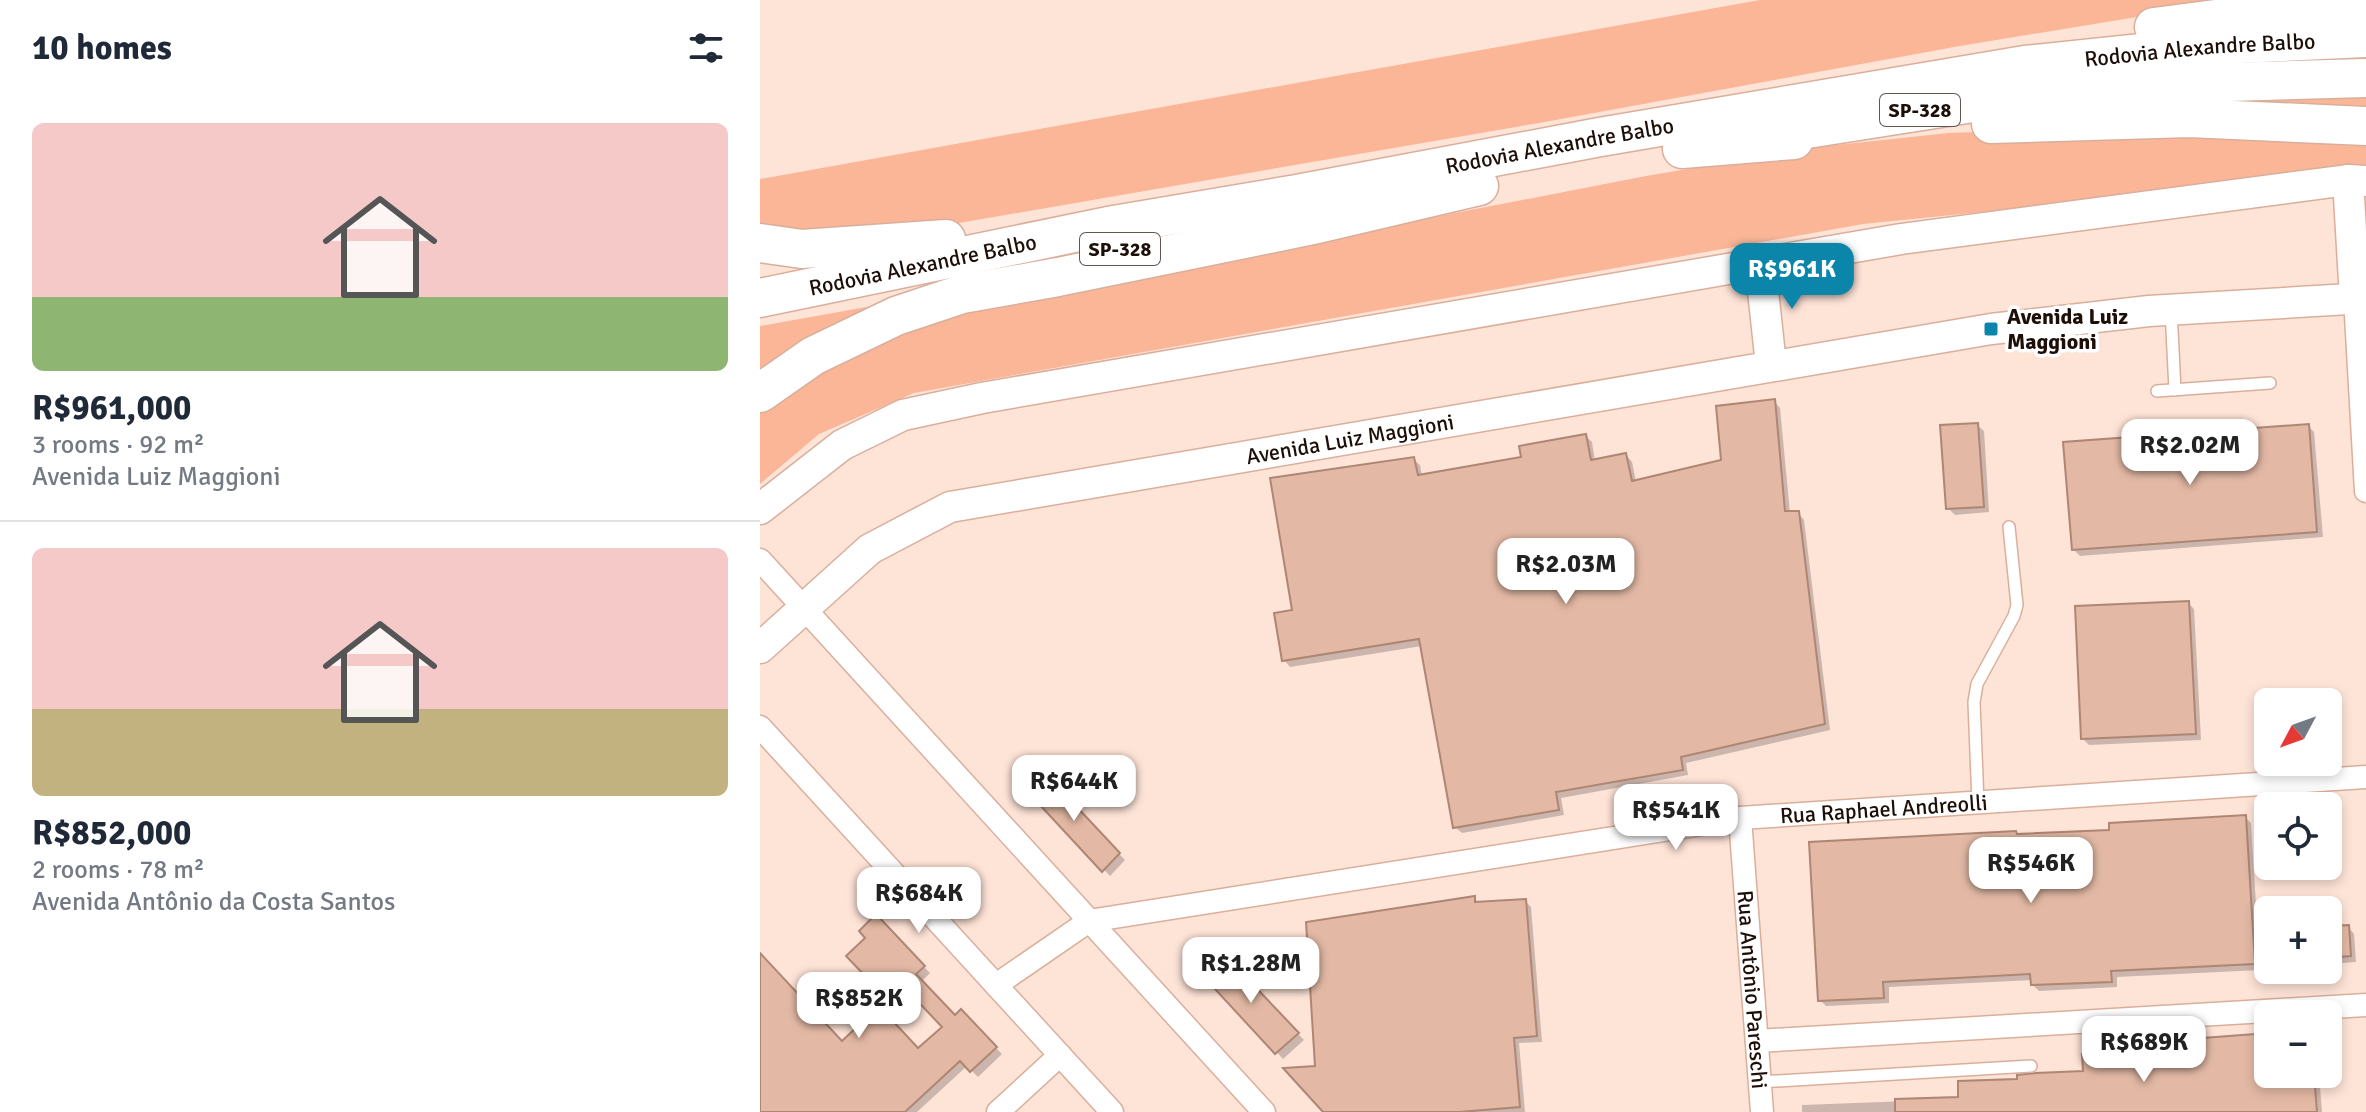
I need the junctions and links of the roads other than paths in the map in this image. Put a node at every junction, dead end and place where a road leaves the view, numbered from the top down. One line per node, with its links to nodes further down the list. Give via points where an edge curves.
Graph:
1 (2366, 5): 4 (highway, via 2263,12 2120,32)
2 (2366, 38): 4 (highway, Rodovia Alexandre Balbo / SP-328, via 2132,52)
3 (2366, 78): 6 (highway, Rodovia Alexandre Balbo / SP-328, via 2194,83 2005,98)
4 (1770, 108): 9 (highway, Rodovia Alexandre Balbo / SP-328)
5 (2366, 126): 6 (highway, via 2189,118 2027,121)
6 (1682, 149): 8 (highway, Rodovia Alexandre Balbo / SP-328)
7 (2357, 180): 11 (street, via 1901,239); 12 (street)
8 (1479, 186): 13 (highway, Rodovia Alexandre Balbo / SP-328, via 1002,269); 19 (highway, via 1298,228 962,294 896,316 813,356)
9 (1108, 226): 10 (highway, via 802,249); 13 (highway, Rodovia Alexandre Balbo / SP-328)
10 (760, 243)
11 (1760, 263): 15 (street); 21 (street, via 903,415 842,445)
12 (2360, 298): 14 (street, Avenida Luiz Maggioni); 20 (street)
13 (760, 300)
14 (2171, 309): 15 (street, Avenida Luiz Maggioni, via 1991,329); 17 (lane)
15 (1771, 365): 24 (street, Avenida Luiz Maggioni, via 950,507 870,549)
16 (2270, 383): 17 (lane)
17 (2175, 390): 18 (lane)
18 (2157, 391)
19 (760, 393)
20 (2366, 491)
21 (760, 509)
22 (2009, 527): 28 (lane, via 2017,605 1977,684)
23 (760, 560): 24 (street)
24 (804, 608): 25 (street, Avenida Luiz Maggioni); 30 (street)
25 (760, 648)
26 (760, 727): 31 (street)
27 (2366, 777): 28 (street, Rua Raphael Andreolli)
28 (1978, 803): 29 (street, Rua Raphael Andreolli)
29 (1740, 818): 30 (street, Rua Raphael Andreolli); 33 (street, Rua Antônio Pareschi)
30 (1089, 921): 31 (street, Rua Raphael Andreolli); 39 (street)
31 (996, 985): 34 (street)
32 (2366, 1005): 33 (street)
33 (1757, 1041): 36 (street, Rua Antônio Pareschi)
34 (1060, 1055): 37 (street); 38 (street)
35 (2031, 1066): 36 (lane)
36 (1760, 1082): 40 (street, Rua Antônio Pareschi)
37 (998, 1112)
38 (1112, 1112)
39 (1264, 1112)
40 (1762, 1112)

